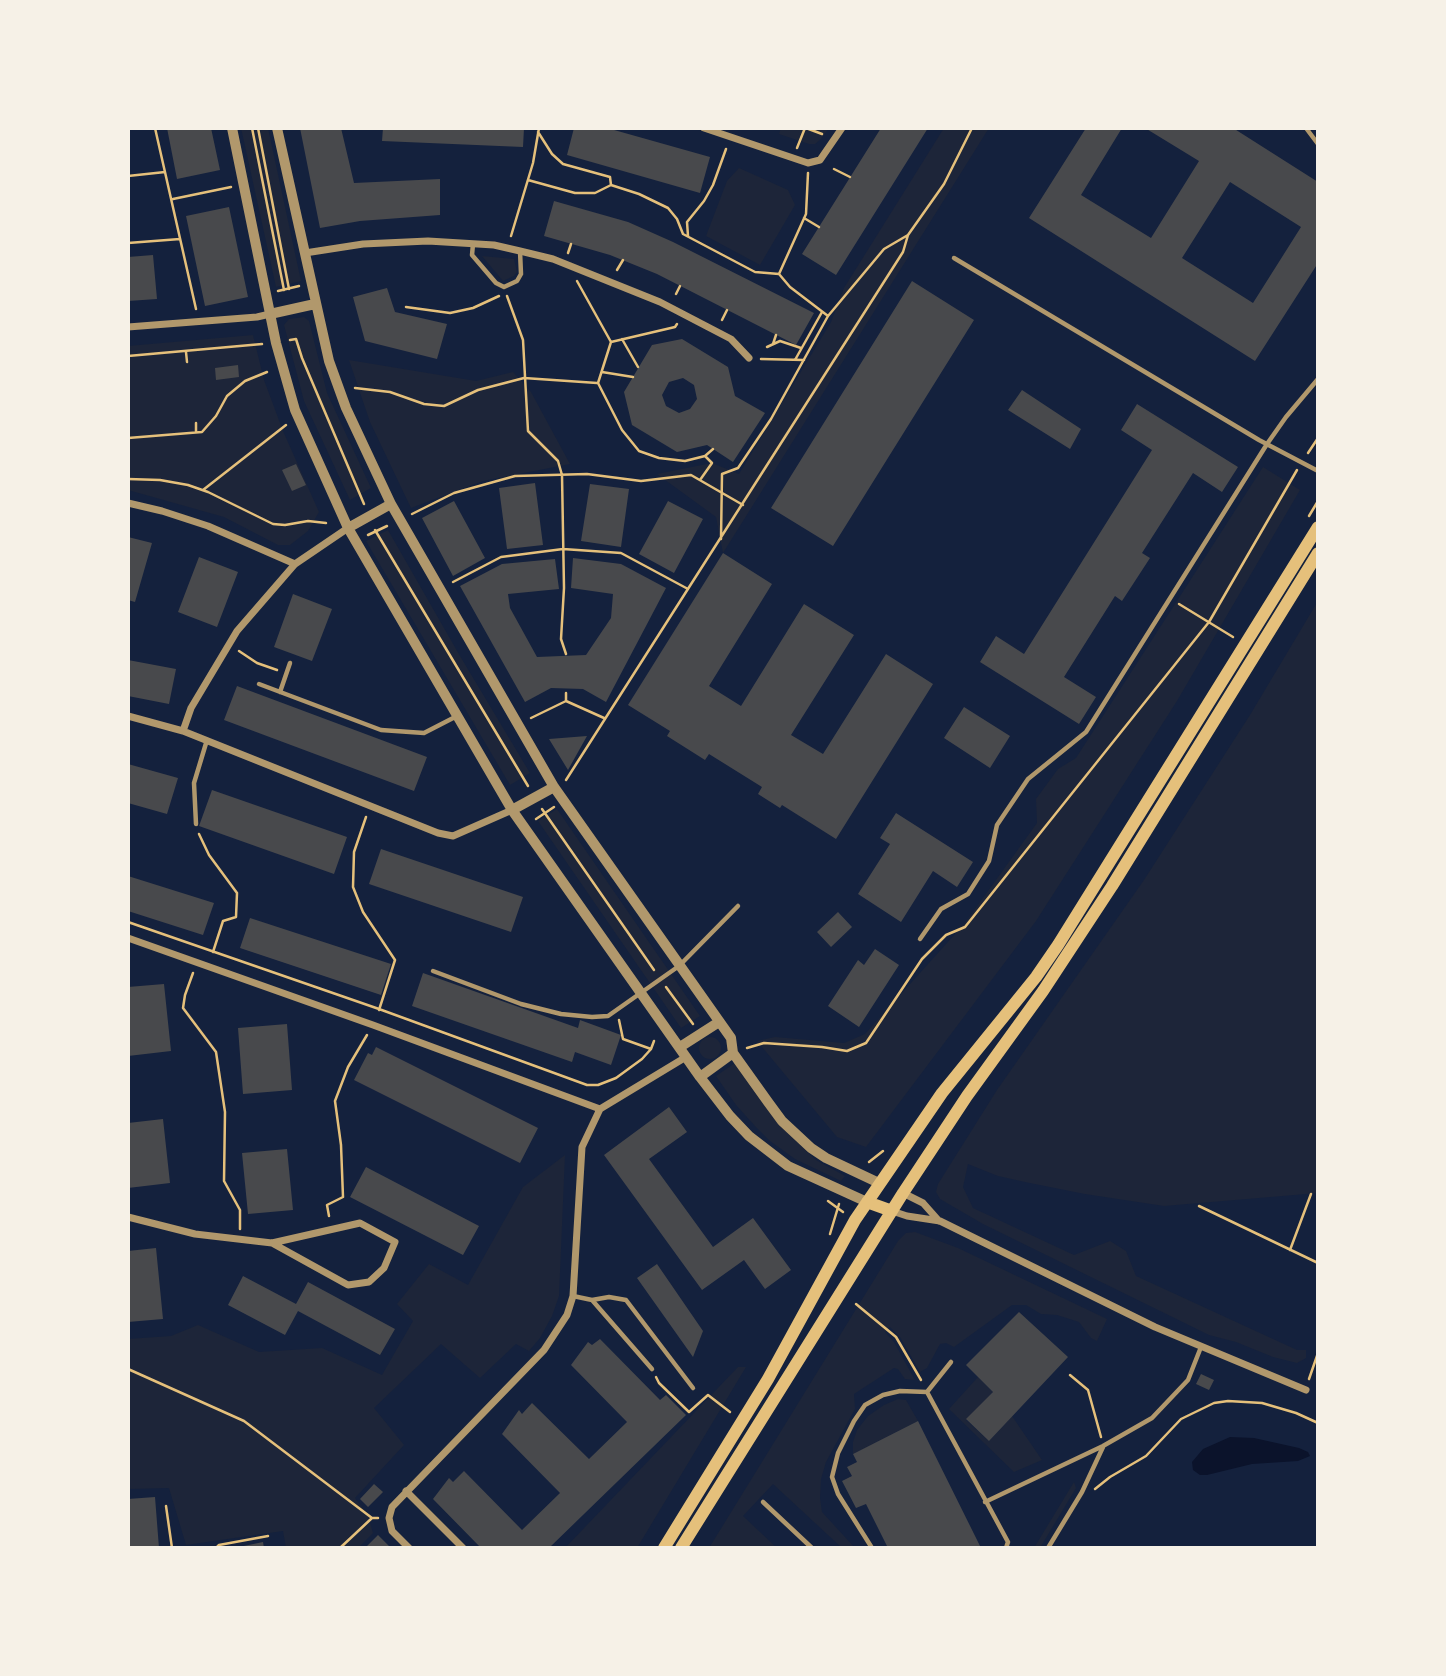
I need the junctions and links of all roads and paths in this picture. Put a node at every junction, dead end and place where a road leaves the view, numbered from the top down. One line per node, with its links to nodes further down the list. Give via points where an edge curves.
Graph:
1 (155, 128): 18 (path)
2 (232, 128): 49 (street)
3 (252, 128): 4 (path, via 286,289)
4 (258, 128)
5 (277, 128): 35 (street)
6 (704, 128): 16 (street)
7 (806, 128): 12 (path); 14 (path)
8 (842, 128): 12 (street)
9 (972, 128): 27 (path, via 944,184)
10 (1306, 128): 13 (lane)
11 (539, 130): 21 (path); 22 (path, via 563,164 610,177)
12 (834, 139): 16 (street, via 820,160)
13 (1318, 144)
14 (798, 145)
15 (726, 149): 28 (path, via 708,193 687,222)
16 (808, 163): 25 (path)
17 (834, 169): 20 (path)
18 (165, 172): 19 (path); 24 (path)
19 (128, 176)
20 (850, 177)
21 (528, 180): 22 (path, via 575,193); 33 (path)
22 (611, 185): 28 (path, via 668,208)
23 (231, 187): 24 (path)
24 (171, 200): 29 (path)
25 (804, 218): 26 (path); 40 (path)
26 (819, 227)
27 (908, 235): 50 (path, via 884,248); 94 (path, via 903,252)
28 (688, 237): 40 (path, via 755,272)
29 (180, 239): 30 (path); 52 (path)
30 (128, 243)
31 (472, 244): 33 (street); 35 (street, via 363,244); 43 (lane, via 472,255)
32 (571, 244): 36 (path)
33 (507, 248): 34 (street)
34 (520, 251): 43 (lane, via 521,274); 64 (street, via 564,263 660,302 731,339)
35 (305, 253): 45 (street)
36 (568, 253)
37 (954, 258): 81 (lane)
38 (623, 260): 39 (path)
39 (617, 270)
40 (779, 274): 48 (path)
41 (577, 281): 57 (path)
42 (680, 286): 44 (path)
43 (504, 287): 46 (path, via 495,299 450,313); 72 (path, via 523,340)
44 (676, 294)
45 (315, 304): 49 (street); 93 (street, via 346,408)
46 (406, 307)
47 (727, 310): 51 (path)
48 (822, 312): 50 (path); 61 (path)
49 (270, 314): 52 (street); 58 (street)
50 (828, 316): 66 (path)
51 (722, 320)
52 (199, 321): 53 (street)
53 (128, 327)
54 (675, 327): 56 (path)
55 (776, 335): 59 (path)
56 (622, 339): 57 (path); 68 (path)
57 (611, 342): 70 (path)
58 (276, 343): 62 (path); 95 (path, via 296,339); 100 (street, via 295,410)
59 (773, 344): 60 (path); 61 (path, via 780,341)
60 (766, 346)
61 (801, 348): 65 (path)
62 (186, 351): 63 (path); 67 (path)
63 (128, 356)
64 (749, 358): 65 (path)
65 (795, 360): 66 (path)
66 (804, 360): 90 (path, via 737,468 722,474)
67 (187, 362)
68 (638, 367)
69 (267, 372): 78 (path, via 245,380 227,396 202,432)
70 (601, 372): 71 (path); 74 (path)
71 (633, 377)
72 (524, 378): 74 (path); 75 (path, via 478,390 444,406); 86 (path, via 528,431 558,461)
73 (1318, 379): 81 (lane)
74 (598, 383): 83 (path, via 622,430 639,451 685,461)
75 (355, 388)
76 (196, 423): 78 (path)
77 (286, 425): 89 (path)
78 (196, 432): 79 (path)
79 (128, 438)
80 (1318, 438): 84 (path)
81 (1267, 444): 84 (lane); 109 (lane)
82 (713, 449): 83 (path)
83 (705, 456): 88 (path, via 712,463)
84 (1302, 462): 85 (lane); 110 (path)
85 (1318, 471)
86 (562, 475): 88 (path, via 641,481 691,475); 97 (path, via 515,476 485,483); 104 (path)
87 (128, 479): 89 (path, via 160,480)
88 (700, 480): 90 (path)
89 (203, 490): 98 (path, via 273,524)
90 (720, 492): 94 (path); 102 (path)
91 (1318, 500): 96 (path)
92 (128, 503): 106 (street, via 208,526)
93 (391, 504): 95 (street); 97 (street)
94 (743, 505): 102 (path)
95 (369, 516): 100 (street); 101 (path)
96 (1308, 517)
97 (400, 520): 101 (path); 126 (street)
98 (326, 523)
99 (1318, 527): 157 (main road, via 1058,945 942,1093)
100 (348, 528): 103 (street); 106 (street)
101 (376, 531): 103 (path); 127 (path)
102 (721, 539): 108 (path)
103 (356, 541): 121 (street)
104 (563, 549): 107 (path, via 501,557); 108 (path, via 621,553); 113 (path, via 561,639)
105 (1318, 553): 158 (main road, via 1073,947)
106 (295, 564): 112 (street)
107 (450, 583)
108 (688, 589): 122 (path)
109 (1170, 598): 110 (path); 137 (lane, via 1086,732 1028,779 997,825 989,860 968,894 941,909)
110 (1209, 622): 111 (path); 152 (path, via 965,927 946,935 922,959 866,1043 847,1051 764,1043)
111 (1233, 637)
112 (229, 644): 115 (path); 124 (street, via 191,708)
113 (566, 654)
114 (290, 663): 117 (lane)
115 (269, 667)
116 (259, 684): 117 (lane)
117 (281, 692): 121 (lane, via 381,730 424,733)
118 (566, 693): 119 (path)
119 (566, 701): 122 (path); 123 (path)
120 (128, 716): 124 (street)
121 (458, 716): 130 (street)
122 (604, 718): 126 (path, via 567,779)
123 (528, 719)
124 (183, 731): 125 (street)
125 (207, 740): 129 (street); 132 (lane, via 194,783)
126 (554, 787): 127 (street); 128 (street)
127 (535, 797): 130 (street); 131 (path)
128 (564, 800): 131 (path); 140 (street)
129 (370, 807): 130 (street, via 453,836); 144 (path, via 354,852 353,887 363,912 396,960)
130 (512, 810): 133 (street)
131 (545, 813): 133 (path); 142 (path)
132 (196, 824): 138 (path, via 209,855 237,893 236,917 223,921)
133 (525, 826): 143 (street)
134 (738, 906): 140 (lane)
135 (128, 922): 138 (path)
136 (128, 938): 139 (street)
137 (920, 939)
138 (213, 952): 144 (path)
139 (197, 963): 147 (street); 166 (path, via 183,1008 216,1052 226,1112 224,1181 240,1210)
140 (679, 966): 142 (lane); 146 (street)
141 (433, 971): 145 (lane, via 561,1014 608,1016)
142 (660, 979): 143 (lane); 148 (path)
143 (643, 992): 145 (lane); 151 (street)
144 (379, 1009): 147 (path); 150 (path, via 587,1086 616,1078)
145 (617, 1010): 150 (path, via 623,1039)
146 (719, 1022): 148 (street); 152 (street, via 731,1038)
147 (373, 1025): 154 (street); 161 (path, via 348,1067 335,1101 343,1198)
148 (701, 1034): 151 (street)
149 (654, 1041): 150 (path)
150 (651, 1049)
151 (683, 1052): 153 (street); 154 (street)
152 (733, 1053): 153 (street); 157 (street, via 798,1138 826,1158)
153 (699, 1077): 160 (street, via 730,1116 767,1151 805,1175)
154 (600, 1109): 170 (street, via 582,1147)
155 (886, 1147): 156 (path)
156 (871, 1160)
157 (879, 1183): 158 (main road); 160 (main road)
158 (903, 1193): 163 (main road); 165 (street, via 923,1203)
159 (1311, 1194): 168 (path)
160 (867, 1202): 163 (main road); 198 (main road, via 768,1379)
161 (327, 1205)
162 (1199, 1206): 168 (path)
163 (892, 1211): 165 (street); 199 (main road)
164 (128, 1217): 166 (street)
165 (940, 1221): 173 (street)
166 (241, 1240): 167 (street)
167 (272, 1243): 167 (street, via 348,1285 369,1282 384,1268 395,1242 360,1223)
168 (1290, 1250): 169 (path)
169 (1318, 1263)
170 (573, 1296): 171 (lane); 185 (street, via 567,1315 544,1350)
171 (592, 1300): 177 (lane); 179 (lane, via 626,1300)
172 (856, 1304): 181 (path, via 896,1338)
173 (1201, 1347): 180 (street); 184 (lane, via 1188,1380 1161,1409)
174 (1318, 1353): 180 (path)
175 (951, 1362): 181 (lane)
176 (128, 1369): 190 (path, via 244,1422)
177 (652, 1369): 182 (path, via 659,1383 689,1412 708,1395)
178 (1070, 1375): 184 (path, via 1087,1390)
179 (694, 1388)
180 (1306, 1390)
181 (927, 1392): 188 (lane); 201 (lane, via 900,1391 866,1405 838,1453 832,1477 838,1494)
182 (730, 1412)
183 (1318, 1423): 186 (path, via 1262,1404 1214,1403 1181,1419 1146,1456 1090,1492)
184 (1103, 1446): 186 (lane); 188 (lane)
185 (407, 1490): 191 (street); 197 (street)
186 (1082, 1492): 203 (lane)
187 (762, 1502): 200 (lane)
188 (985, 1502): 202 (lane, via 1008,1542)
189 (166, 1506): 193 (path)
190 (372, 1518): 191 (path); 195 (path)
191 (389, 1518): 196 (street, via 392,1531)
192 (268, 1536): 194 (path)
193 (172, 1548)
194 (216, 1548)
195 (340, 1548)
196 (409, 1548)
197 (463, 1548)
198 (664, 1548)
199 (681, 1548)
200 (812, 1548)
201 (872, 1548)
202 (1006, 1548)
203 (1048, 1548)

